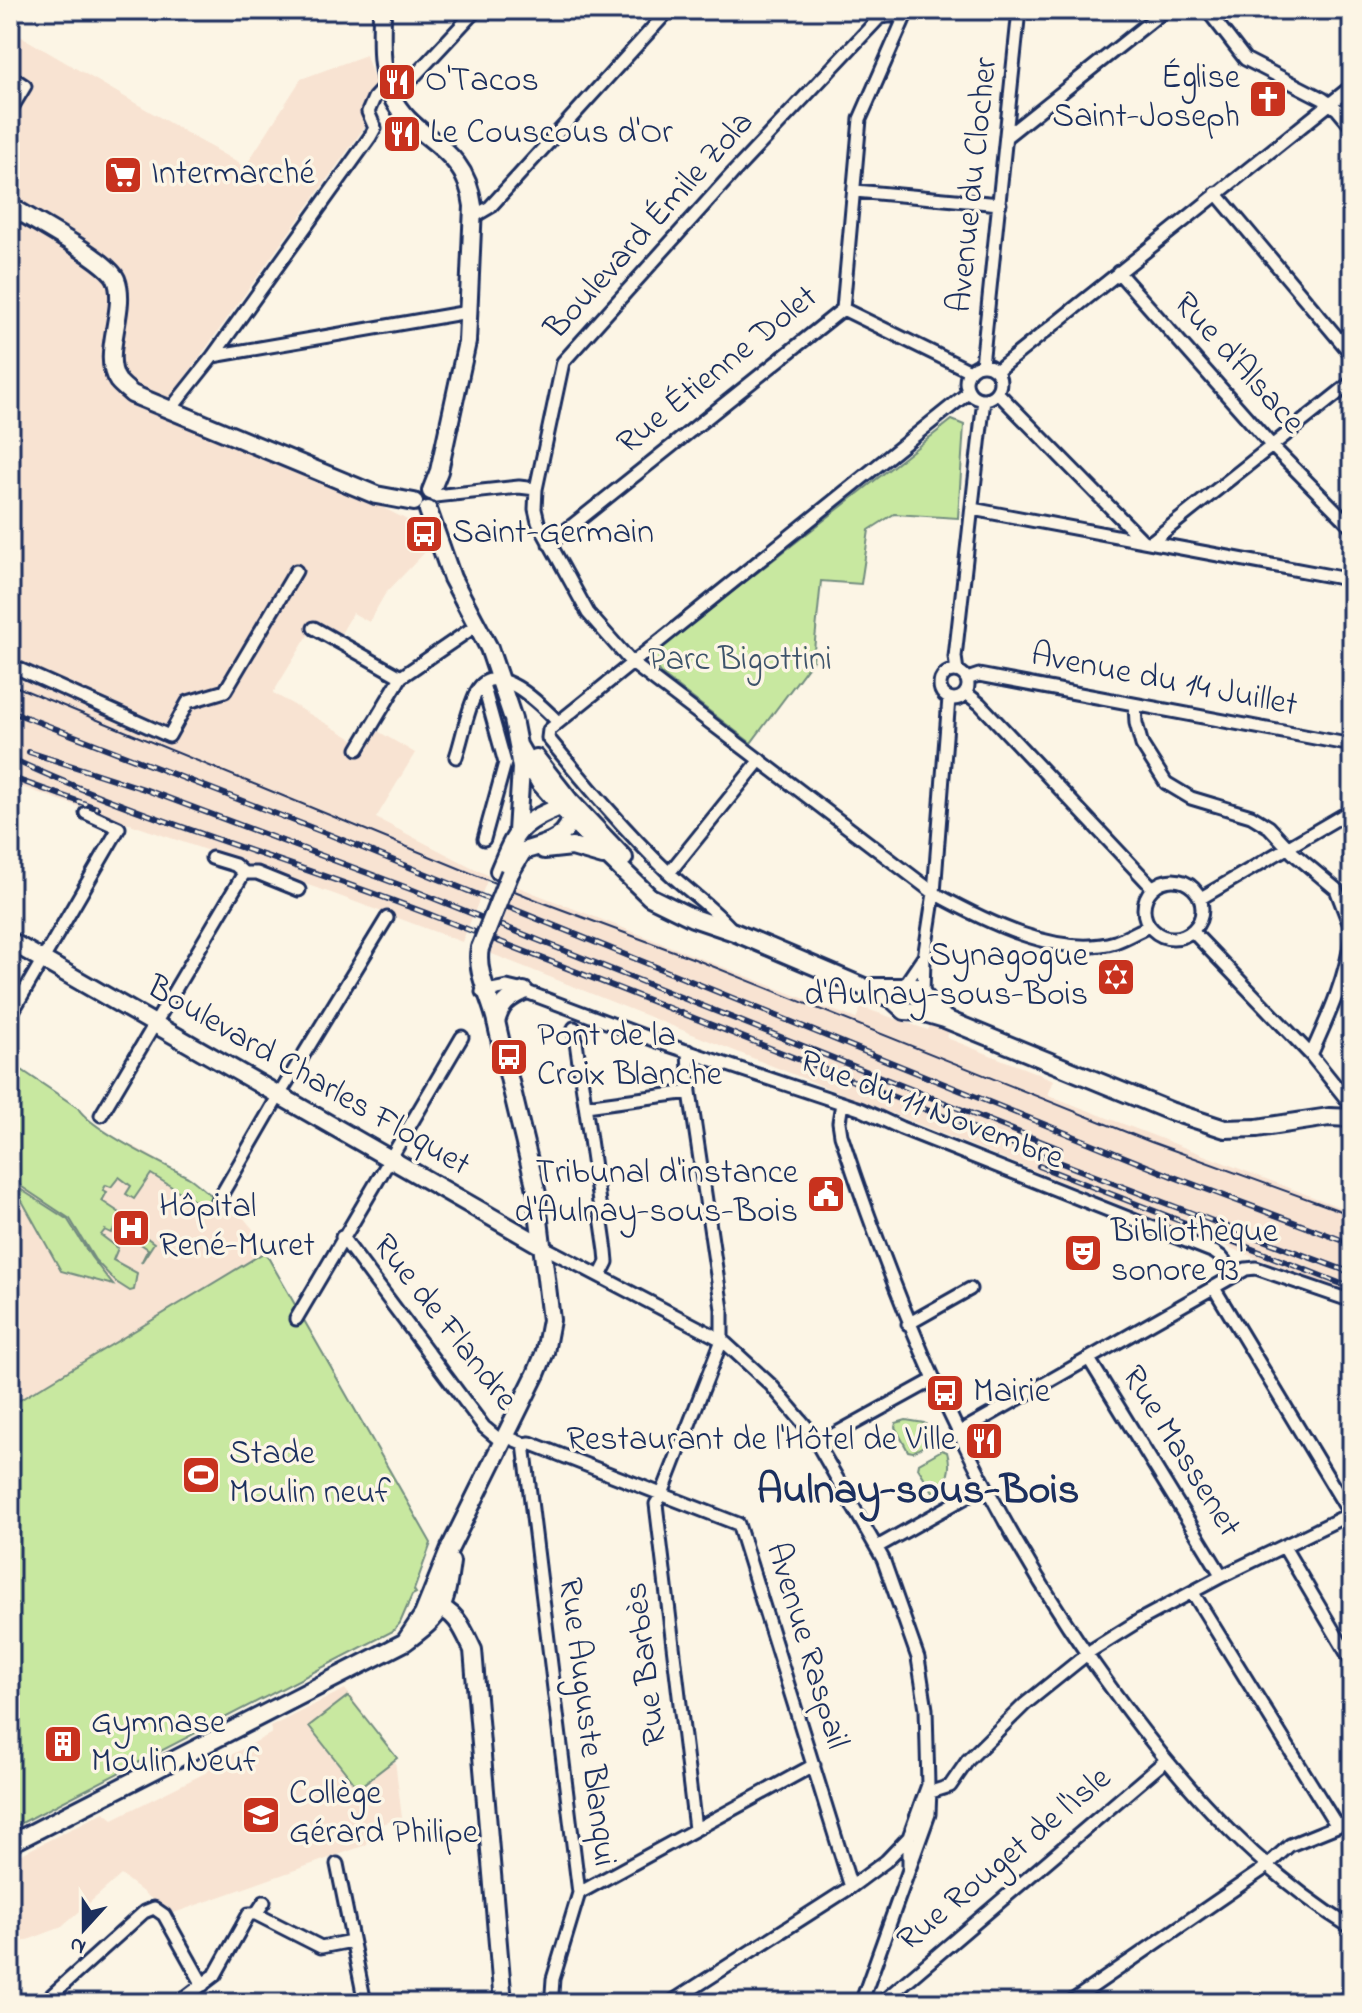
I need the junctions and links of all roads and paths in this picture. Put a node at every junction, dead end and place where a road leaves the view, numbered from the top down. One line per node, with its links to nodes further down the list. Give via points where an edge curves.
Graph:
1 (382, 10): 10 (street, via 382,59)
2 (476, 10): 10 (street)
3 (669, 10): 19 (street, via 490,207)
4 (1019, 10): 14 (street, Avenue du Clocher)
5 (1165, 10): 14 (street)
6 (1207, 10): 11 (street, via 1245,59)
7 (906, 16): 15 (street, Rue Étienne Dolet, via 860,119); 34 (street, Boulevard Émile Zola, via 880,17 563,362)
8 (10, 76): 12 (street, via 25,86)
9 (1352, 86): 11 (street)
10 (390, 91): 19 (street, via 408,119 447,150 461,169); 24 (street, via 374,98 368,112 375,128 370,137)
11 (1330, 104): 13 (street); 16 (street)
12 (10, 111)
13 (1352, 127)
14 (1007, 136): 17 (street, Avenue du Clocher)
15 (855, 191): 17 (street); 21 (street, Rue Étienne Dolet)
16 (1216, 193): 20 (street); 23 (street)
17 (1000, 204): 25 (street, Avenue du Clocher)
18 (10, 206): 32 (street, via 102,262 115,278 116,380 132,394)
19 (473, 217): 22 (street)
20 (1118, 272): 27 (street); 33 (street, Rue d'Alsace)
21 (843, 309): 26 (street); 39 (street, Rue Étienne Dolet)
22 (468, 312): 24 (street); 35 (street, via 453,416)
23 (1352, 355)
24 (213, 356): 32 (street)
25 (982, 365): 26 (street); 27 (street)
26 (970, 371): 29 (street)
27 (996, 371): 30 (street)
28 (1352, 382): 33 (street)
29 (969, 392): 31 (street); 44 (street)
30 (997, 392): 31 (street); 38 (street)
31 (984, 399): 36 (street)
32 (170, 410): 35 (street, via 376,495)
33 (1272, 446): 37 (street, Rue d'Alsace); 38 (street)
34 (536, 489): 35 (street); 39 (street, Boulevard Émile Zola, via 538,522)
35 (427, 500): 42 (street, via 452,578)
36 (972, 509): 38 (street); 46 (street)
37 (1352, 527)
38 (1147, 542): 41 (street)
39 (549, 544): 44 (street, Boulevard Émile Zola, via 588,613)
40 (296, 571): 45 (street, via 225,691 188,702 169,736)
41 (1352, 580)
42 (477, 625): 47 (street); 49 (street, via 489,648)
43 (314, 628): 47 (street)
44 (632, 663): 54 (street); 59 (street, Boulevard Émile Zola)
45 (10, 665)
46 (957, 671): 48 (street); 51 (street, via 942,679 942,692)
47 (401, 677): 57 (street)
48 (967, 679): 50 (street); 52 (street, Avenue du 14 Juillet, via 979,675)
49 (492, 681): 53 (street); 54 (street, via 533,698); 58 (street, via 477,689); 64 (street, via 505,763)
50 (966, 693): 51 (street); 71 (street)
51 (949, 698): 73 (street)
52 (1135, 705): 56 (street, Avenue du 14 Juillet); 65 (street, via 1142,745 1166,783 1191,798 1251,816)
53 (513, 719): 55 (street); 60 (street)
54 (558, 722): 70 (street, via 548,738)
55 (518, 745): 60 (street, via 540,783); 63 (street)
56 (1352, 745)
57 (358, 749)
58 (456, 757)
59 (760, 760): 70 (street); 73 (street, Boulevard Émile Zola)
60 (572, 810): 63 (street, via 535,817); 67 (street); 68 (street, via 562,836 523,851); 77 (street, via 656,890)
61 (1352, 810): 65 (street)
62 (86, 813): 82 (street, via 119,828)
63 (517, 832): 68 (street)
64 (484, 839)
65 (1287, 847): 74 (street); 79 (street, via 1336,889)
66 (212, 858): 69 (street)
67 (609, 858): 68 (street, via 572,847); 77 (street, via 650,897)
68 (508, 867): 85 (street, via 471,961)
69 (244, 873): 72 (street); 89 (street)
70 (669, 873): 77 (street, via 717,912)
71 (1153, 888): 74 (street, via 1180,881); 76 (street, via 1144,910)
72 (299, 890)
73 (934, 893): 76 (street, Boulevard Émile Zola, via 1055,944 1114,942); 81 (street)
74 (1201, 898): 78 (street, via 1202,916)
75 (387, 918): 95 (street)
76 (1149, 926): 78 (street, via 1175,939)
77 (731, 931): 84 (street, via 859,985)
78 (1193, 932): 93 (street)
79 (1352, 933): 93 (street, via 1336,1000)
80 (10, 941): 82 (street, Boulevard Charles Floquet)
81 (924, 958): 84 (street); 86 (street)
82 (42, 960): 87 (street); 89 (street, Boulevard Charles Floquet)
83 (524, 991): 85 (street, Rue du 11 Novembre, via 507,987); 88 (street, via 500,1007); 92 (street, Rue du 11 Novembre)
84 (898, 991): 86 (street, via 913,986); 86 (street, via 905,1011)
85 (483, 992): 88 (street); 103 (street)
86 (924, 1002): 100 (street, via 945,1019 1225,1129)
87 (10, 1016)
88 (496, 1022): 103 (street)
89 (156, 1023): 95 (street, Boulevard Charles Floquet); 99 (street)
90 (574, 1028): 97 (street)
91 (462, 1037): 101 (street)
92 (688, 1051): 94 (street); 96 (street, Rue du 11 Novembre)
93 (1311, 1055): 98 (street)
94 (690, 1092): 97 (street); 114 (street)
95 (279, 1095): 101 (street, Boulevard Charles Floquet); 102 (street)
96 (842, 1103): 107 (street, Rue du 11 Novembre, via 1214,1252); 113 (street, via 841,1135)
97 (586, 1106): 108 (street, via 607,1262)
98 (1352, 1106)
99 (101, 1115)
100 (1352, 1118)
101 (390, 1160): 104 (street, Boulevard Charles Floquet); 105 (street)
102 (219, 1199)
103 (537, 1208): 104 (street); 106 (street)
104 (506, 1225): 106 (street, Boulevard Charles Floquet)
105 (342, 1237): 112 (street); 118 (street, Rue de Flandre, via 484,1427)
106 (542, 1246): 108 (street, Boulevard Charles Floquet); 118 (street, via 549,1336)
107 (1235, 1274): 109 (street); 111 (street, via 1256,1268)
108 (600, 1276): 114 (street, Boulevard Charles Floquet)
109 (1214, 1288): 115 (street); 123 (street)
110 (970, 1289): 113 (street)
111 (1352, 1301)
112 (296, 1319)
113 (908, 1324): 116 (street)
114 (722, 1340): 120 (street, Boulevard Charles Floquet, via 771,1385); 122 (street, Rue Barbès)
115 (1089, 1359): 117 (street); 126 (street, Rue Massenet)
116 (933, 1380): 117 (street); 120 (street)
117 (958, 1433): 121 (street)
118 (503, 1439): 119 (street, Avenue Raspail); 128 (street, via 450,1548)
119 (524, 1444): 122 (street, Avenue Raspail); 144 (street, Rue Auguste Blanqui)
120 (817, 1444): 124 (street, Boulevard Charles Floquet)
121 (984, 1487): 124 (street); 129 (street)
122 (662, 1494): 132 (street, Avenue Raspail, via 738,1524); 136 (street, Rue Barbès, via 656,1504)
123 (1351, 1513): 125 (street)
124 (877, 1547): 133 (street, Boulevard Charles Floquet, via 918,1658)
125 (1284, 1547): 126 (street); 130 (street)
126 (1222, 1576): 127 (street)
127 (1193, 1593): 129 (street); 135 (street)
128 (435, 1604): 138 (street, via 405,1642); 154 (street, via 457,1618 474,1656)
129 (1086, 1654): 131 (street); 133 (street, via 1025,1704 968,1760 950,1786)
130 (1352, 1662)
131 (1165, 1761): 141 (street); 157 (street, Rue Rouget de l'Isle)
132 (814, 1765): 136 (street); 143 (street, Avenue Raspail)
133 (930, 1789): 137 (street, Boulevard Charles Floquet); 142 (street, Boulevard Charles Floquet, via 929,1814)
134 (1352, 1820): 135 (street)
135 (1337, 1826): 141 (street, via 1290,1845)
136 (695, 1829): 144 (street)
137 (909, 1837): 139 (street); 142 (street, Boulevard Charles Floquet)
138 (10, 1844)
139 (891, 1856): 142 (street, via 902,1857); 143 (street)
140 (337, 1864): 148 (street)
141 (1267, 1865): 147 (street); 158 (street)
142 (909, 1867): 150 (street, Boulevard Charles Floquet)
143 (851, 1887): 156 (street)
144 (579, 1893): 155 (street, Rue Auguste Blanqui, via 553,1979)
145 (264, 1902): 146 (street)
146 (256, 1914): 148 (street, via 321,1947); 149 (street, via 249,1914 215,1975)
147 (1352, 1928)
148 (352, 1941): 153 (street)
149 (203, 1985): 151 (street, via 164,1915 154,1908); 152 (street)
150 (863, 1997): 157 (street, Boulevard Charles Floquet)
151 (43, 2003)
152 (178, 2003)
153 (365, 2003)
154 (503, 2003)
155 (556, 2003)
156 (670, 2003)
157 (881, 2003)
158 (1069, 2003)

